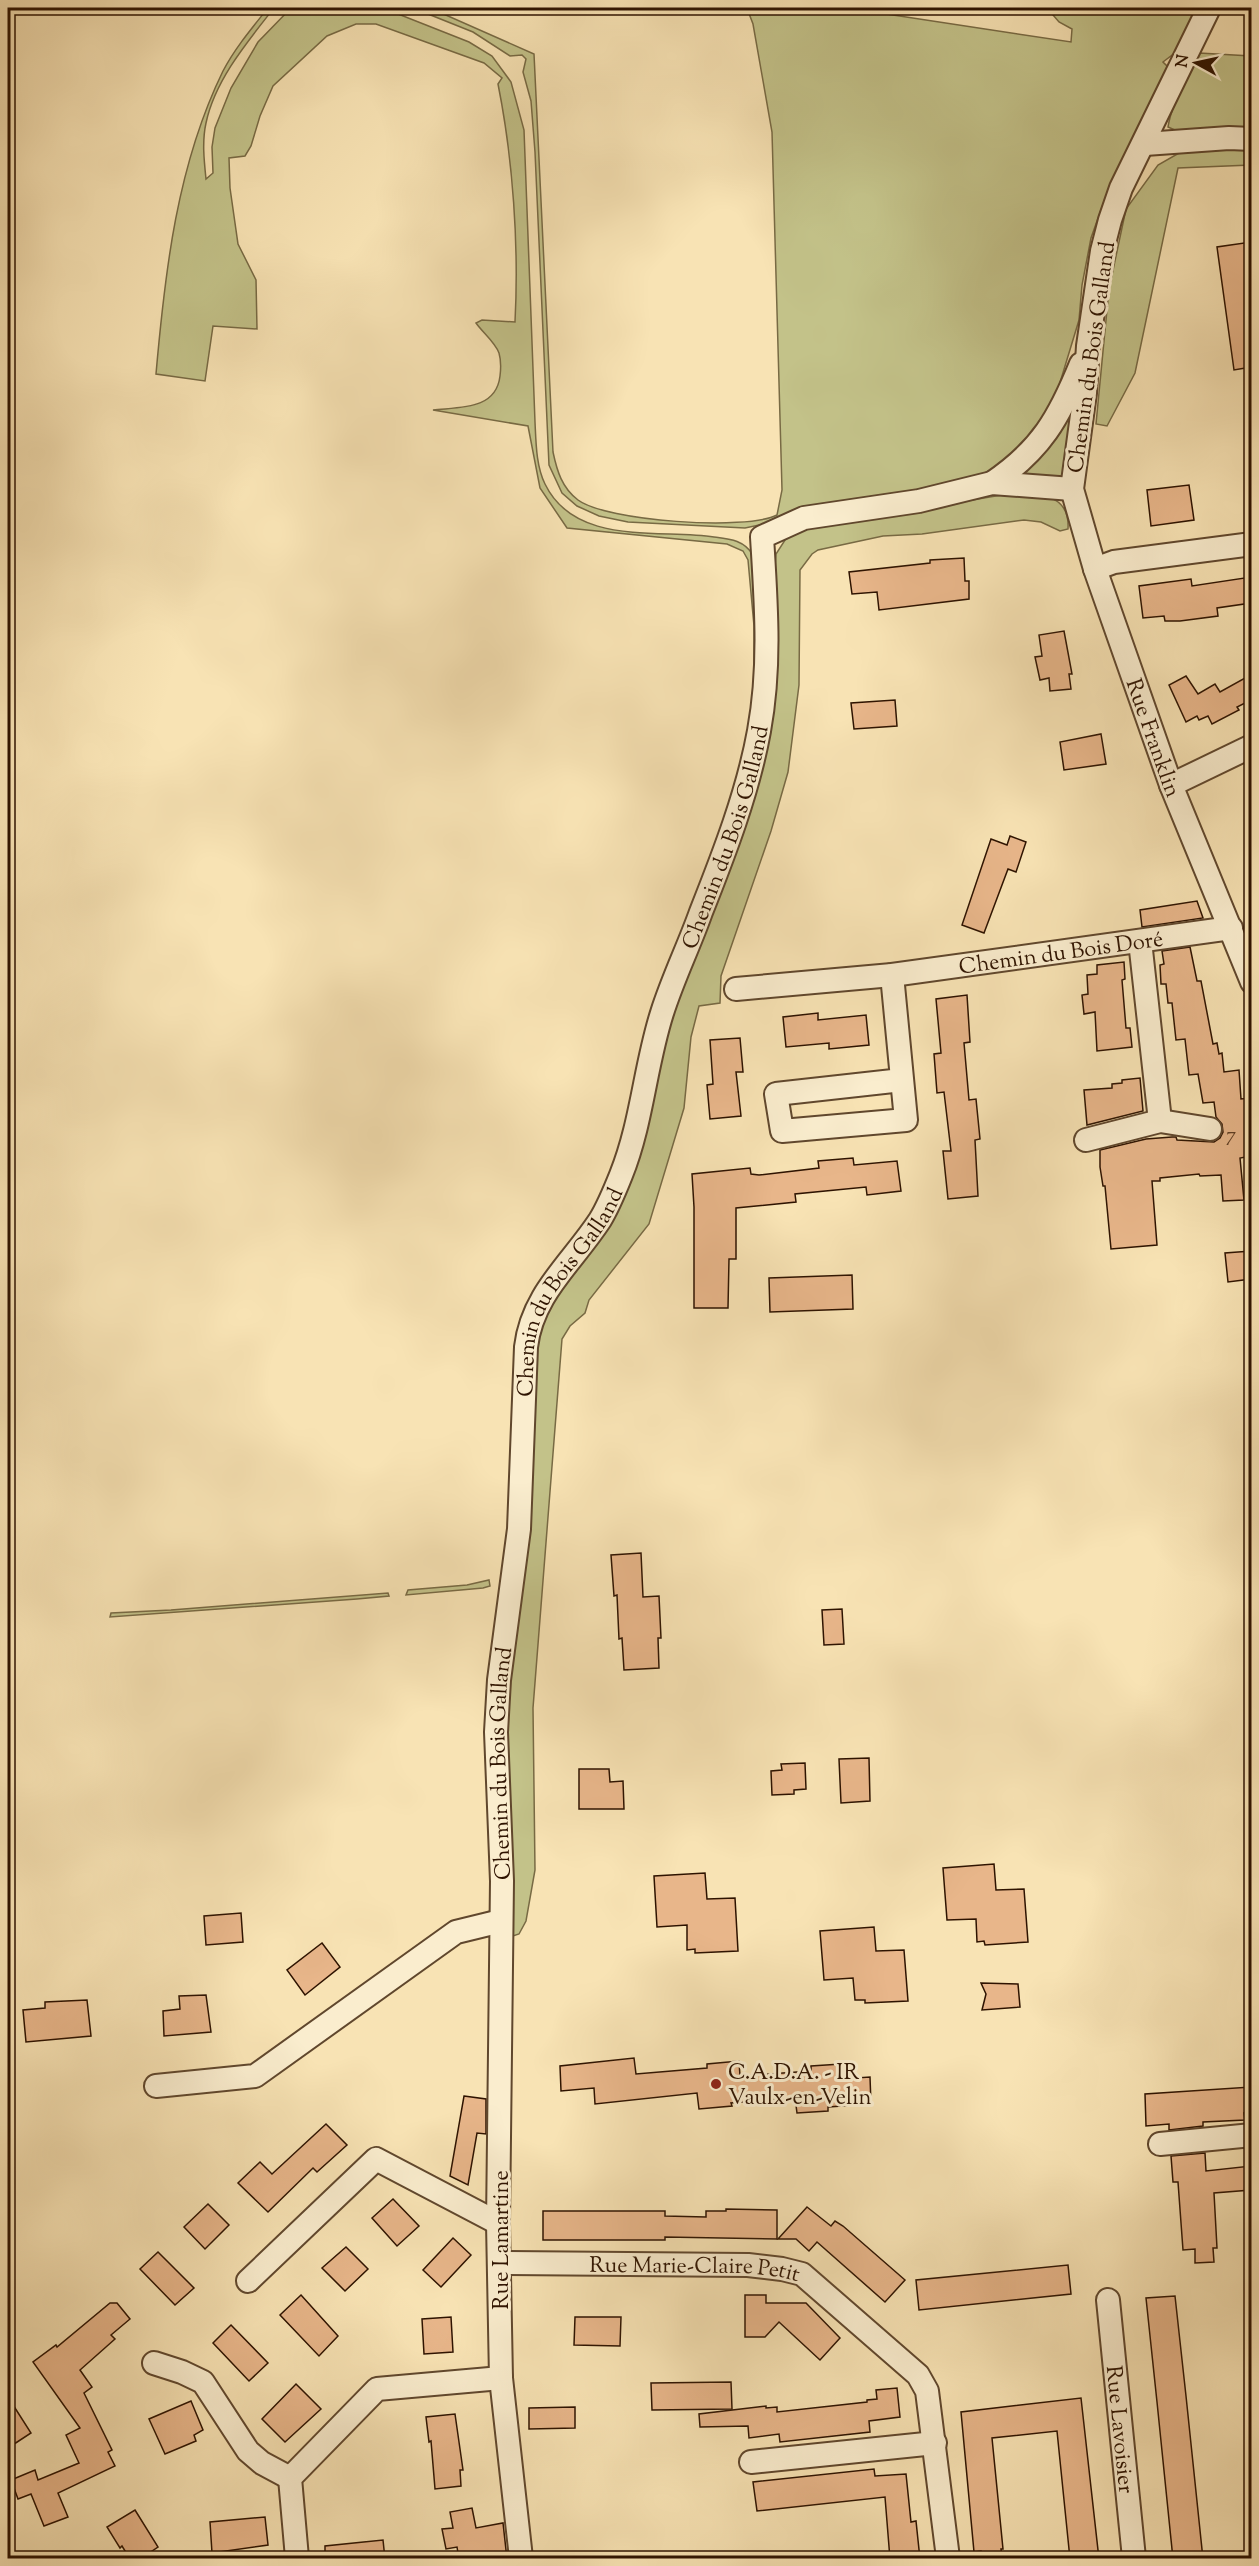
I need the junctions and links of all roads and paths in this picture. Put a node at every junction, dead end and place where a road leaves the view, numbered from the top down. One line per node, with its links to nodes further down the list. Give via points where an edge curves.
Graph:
1 (1209, 8): 3 (street, Chemin du Bois Galland)
2 (1251, 139): 3 (street)
3 (1145, 144): 4 (street, Chemin du Bois Galland, via 1110,220)
4 (1088, 346): 5 (street, via 1046,436); 6 (street, Chemin du Bois Galland)
5 (992, 483): 6 (street, Chemin du Bois Galland); 20 (street, Chemin du Bois Galland, via 919,501 804,518 762,537 767,674 753,758 716,871 661,1014 621,1175 600,1219 540,1301 527,1336 519,1529 496,1706)
6 (1072, 489): 8 (street, Rue Franklin)
7 (1251, 544): 8 (street, via 1114,562)
8 (1095, 569): 10 (street, Rue Franklin)
9 (1251, 746): 10 (street)
10 (1172, 785): 11 (street, Rue Franklin)
11 (1231, 928): 12 (street, Chemin du Bois Doré); 14 (street, Rue Franklin)
12 (1140, 941): 13 (street, Chemin du Bois Doré); 17 (street)
13 (892, 975): 15 (street, Chemin du Bois Doré); 16 (street)
14 (1251, 982)
15 (736, 989)
16 (902, 1080): 16 (street, via 906,1120 782,1131 776,1094)
17 (1160, 1121): 18 (street); 19 (street)
18 (1210, 1129)
19 (1086, 1140)
20 (501, 1921): 21 (street, via 456,1932 255,2076); 24 (street, Rue Lamartine)
21 (156, 2086)
22 (1251, 2135): 23 (street)
23 (1160, 2144)
24 (498, 2223): 25 (street, Rue Lamartine); 26 (street, via 376,2159)
25 (499, 2263): 29 (street, Rue Lamartine); 30 (street, Rue Marie-Claire Petit, via 748,2265 802,2274 918,2375 927,2391)
26 (248, 2281)
27 (1108, 2300): 36 (street, Rue Lavoisier)
28 (154, 2363): 32 (street, via 203,2382 248,2451)
29 (501, 2378): 32 (street, via 376,2389); 34 (street, Rue Lamartine)
30 (935, 2443): 31 (street); 35 (street, Rue Marie-Claire Petit)
31 (751, 2462)
32 (290, 2478): 33 (street)
33 (297, 2559)
34 (521, 2559)
35 (948, 2559)
36 (1134, 2559)

